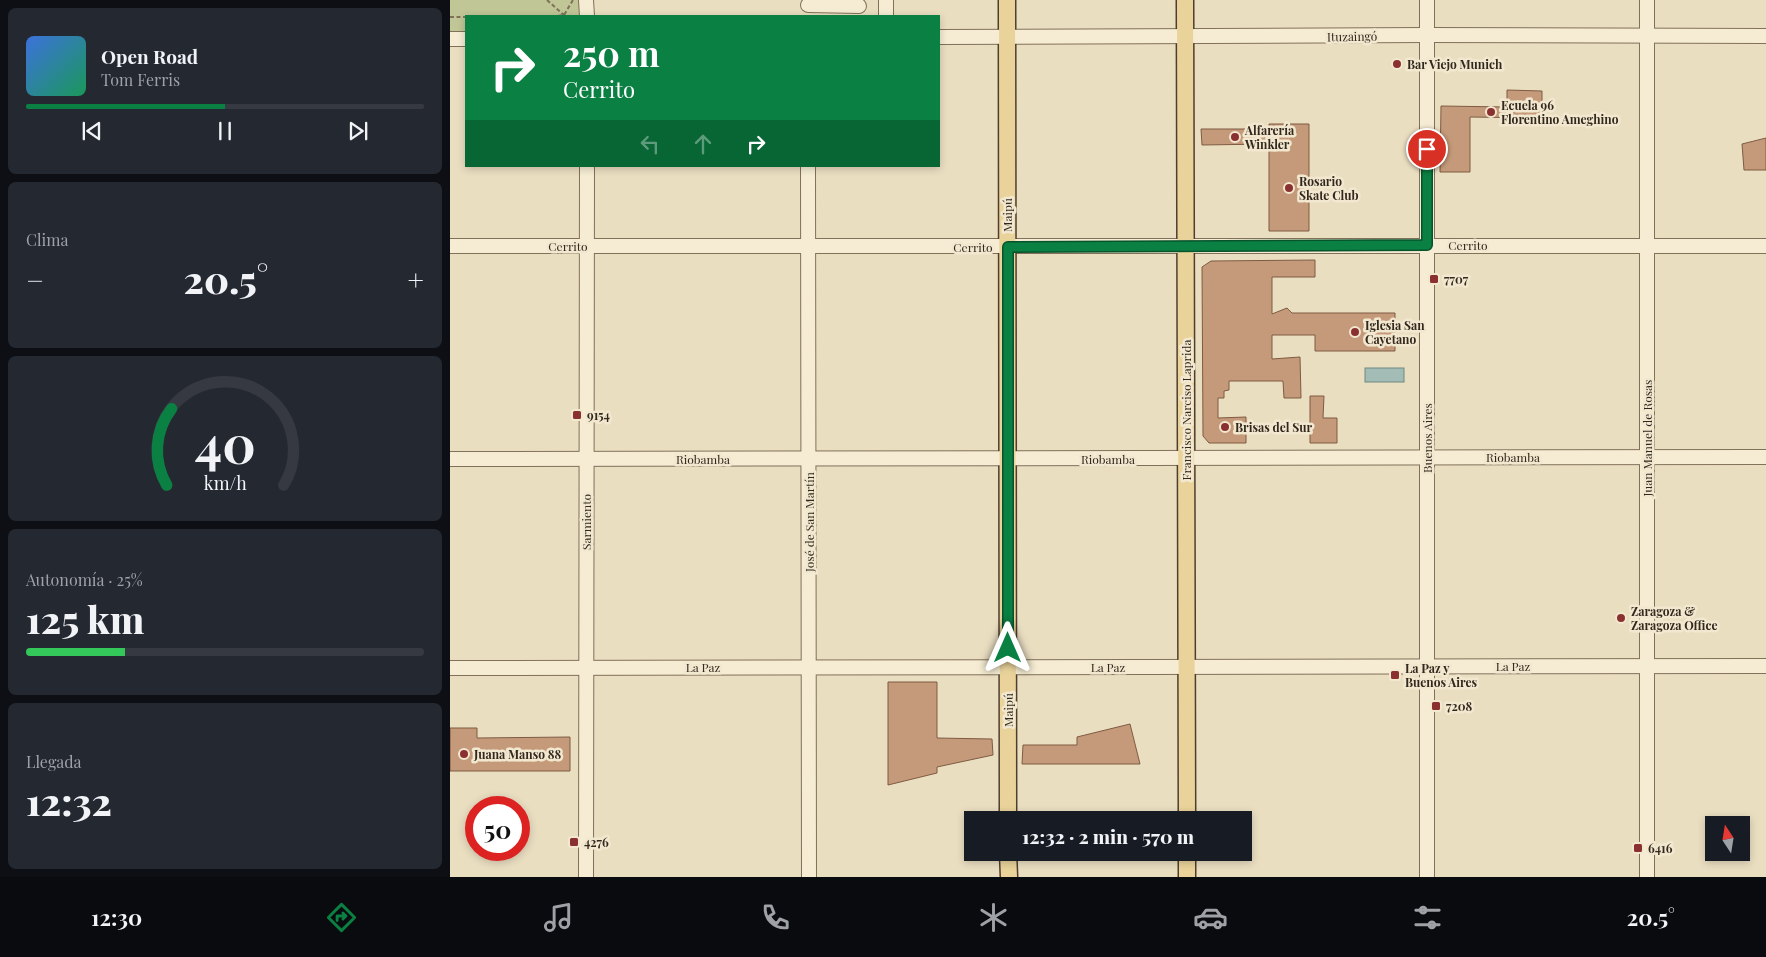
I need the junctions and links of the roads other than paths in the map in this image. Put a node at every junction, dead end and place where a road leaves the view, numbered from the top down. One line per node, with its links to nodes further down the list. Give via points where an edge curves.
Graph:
1 (586, 0): 9 (street)
2 (886, 0): 10 (street)
3 (1007, 0): 16 (main road, Maipú)
4 (1185, 0): 17 (main road, Francisco Narciso Laprida)
5 (1426, 0): 11 (street, Buenos Aires)
6 (1647, 0): 12 (street, Juan Manuel de Rosas)
7 (808, 7): 8 (street)
8 (859, 7)
9 (587, 15)
10 (886, 15)
11 (1426, 35): 12 (street, Ituzaingó); 17 (street, Ituzaingó); 21 (street, Buenos Aires)
12 (1647, 36): 13 (street, Ituzaingó); 22 (street, Juan Manuel de Rosas)
13 (1766, 36)
14 (940, 37): 16 (street, Ituzaingó)
15 (465, 38): 18 (street)
16 (1007, 38): 17 (street, Ituzaingó); 27 (main road, Maipú)
17 (1185, 38): 28 (main road, Francisco Narciso Laprida)
18 (450, 39)
19 (587, 167): 24 (street, Sarmiento)
20 (808, 167): 26 (street, José de San Martín)
21 (1427, 245): 22 (street, Cerrito); 28 (street, Cerrito); 29 (street, Buenos Aires)
22 (1647, 245): 25 (street, Cerrito); 30 (street, Juan Manuel de Rosas)
23 (450, 246): 24 (street, Cerrito)
24 (586, 246): 26 (street, Cerrito); 33 (street, Sarmiento)
25 (1766, 246)
26 (808, 247): 27 (street, Cerrito); 34 (street, José de San Martín)
27 (1008, 247): 28 (street, Cerrito); 35 (main road, Maipú)
28 (1185, 247): 36 (main road, Francisco Narciso Laprida)
29 (1427, 457): 30 (street, Riobamba); 36 (street, Riobamba); 38 (street, Buenos Aires)
30 (1647, 457): 31 (street, Riobamba); 39 (street, Juan Manuel de Rosas)
31 (1766, 458)
32 (450, 459): 33 (street, Riobamba)
33 (586, 459): 34 (street, Riobamba); 44 (street, Sarmiento)
34 (809, 459): 35 (street, Riobamba); 41 (street, José de San Martín)
35 (1008, 459): 36 (street, Riobamba); 42 (main road, Maipú)
36 (1186, 459): 37 (main road, Francisco Narciso Laprida)
37 (1187, 666): 38 (street, La Paz); 42 (street, La Paz); 46 (main road, Francisco Narciso Laprida)
38 (1427, 666): 39 (street, La Paz); 53 (street, Buenos Aires)
39 (1647, 666): 40 (street, La Paz); 54 (street, Juan Manuel de Rosas)
40 (1766, 666)
41 (809, 667): 42 (street, La Paz); 44 (street, La Paz); 50 (street, José de San Martín)
42 (1008, 667): 45 (main road, Maipú)
43 (450, 668): 44 (street, La Paz)
44 (586, 668): 49 (street, Sarmiento)
45 (1008, 811)
46 (1187, 811)
47 (1008, 861): 51 (main road)
48 (1187, 861): 52 (main road)
49 (586, 877)
50 (809, 877)
51 (1008, 877)
52 (1187, 877)
53 (1427, 877)
54 (1647, 877)

